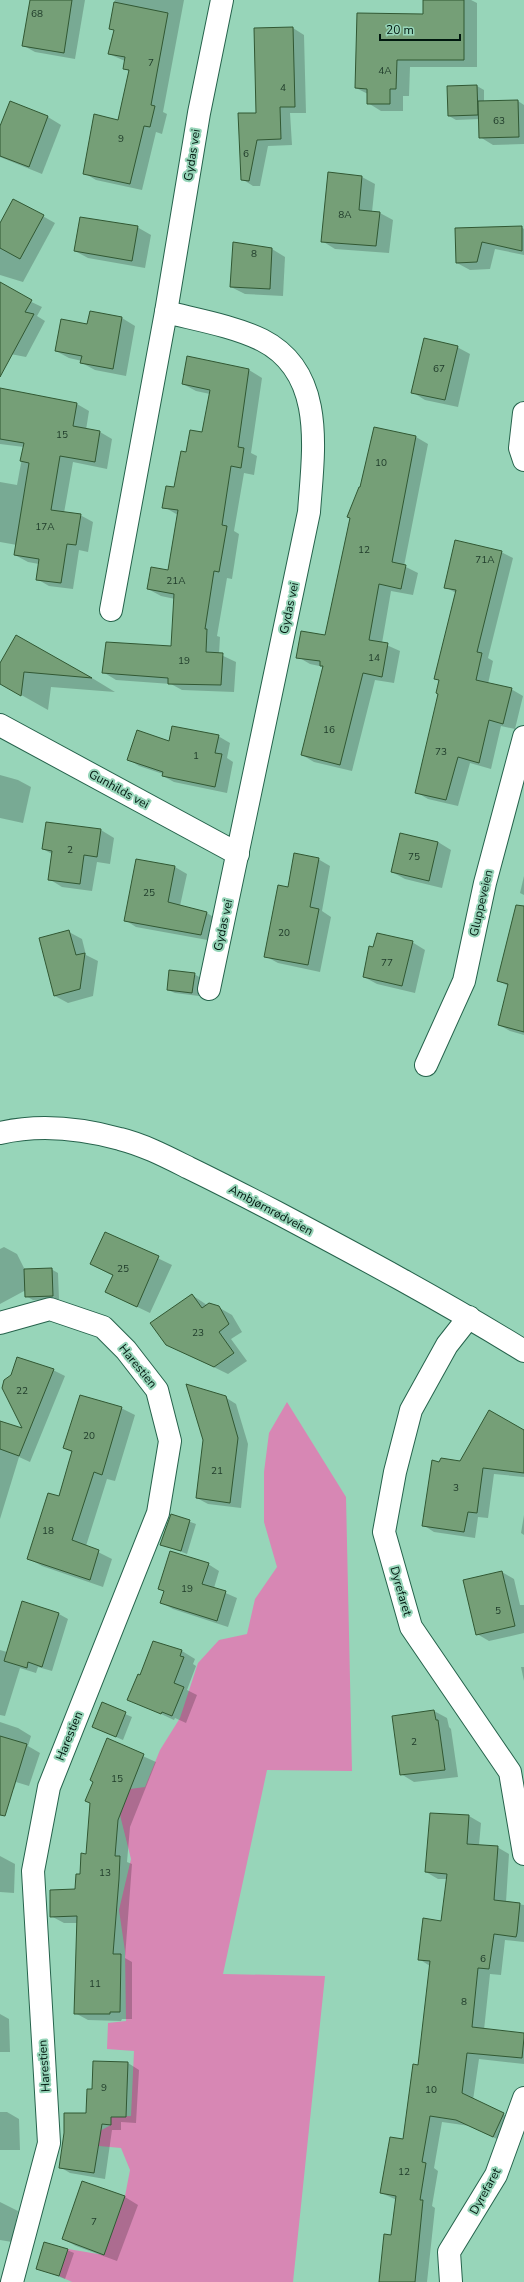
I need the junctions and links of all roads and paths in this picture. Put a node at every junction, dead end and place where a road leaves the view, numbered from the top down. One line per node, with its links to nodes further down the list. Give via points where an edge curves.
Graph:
1 (222, 0): 2 (street, Gydas vei, via 199,113)
2 (166, 312): 5 (street, Gydas vei); 9 (street, Gydas vei, via 237,330 279,350 300,376 308,395 312,416 314,436 309,512)
3 (524, 412): 4 (street, via 520,448)
4 (524, 460)
5 (111, 610)
6 (0, 725): 9 (street, Gunhilds vei)
7 (524, 737): 8 (street, Gluppeveien)
8 (516, 801): 11 (street, Gluppeveien, via 485,882 464,981)
9 (238, 854): 10 (street, Gydas vei)
10 (209, 989)
11 (426, 1065)
12 (0, 1133): 13 (street, Ambjørnrødveien, via 23,1128 69,1129 120,1139 160,1154 245,1196)
13 (469, 1317): 15 (street, Ambjørnrødveien); 16 (street, Dyrefaret, via 447,1345 411,1410 395,1472 384,1532 411,1627 510,1772)
14 (0, 1323): 18 (street, Harestien, via 50,1309 103,1327 126,1350 158,1390 170,1441 158,1513 49,1787 33,1871 49,2144)
15 (524, 1351)
16 (524, 1854)
17 (524, 2098): 19 (street, Dyrefaret, via 496,2175 449,2252)
18 (12, 2282)
19 (451, 2282)

